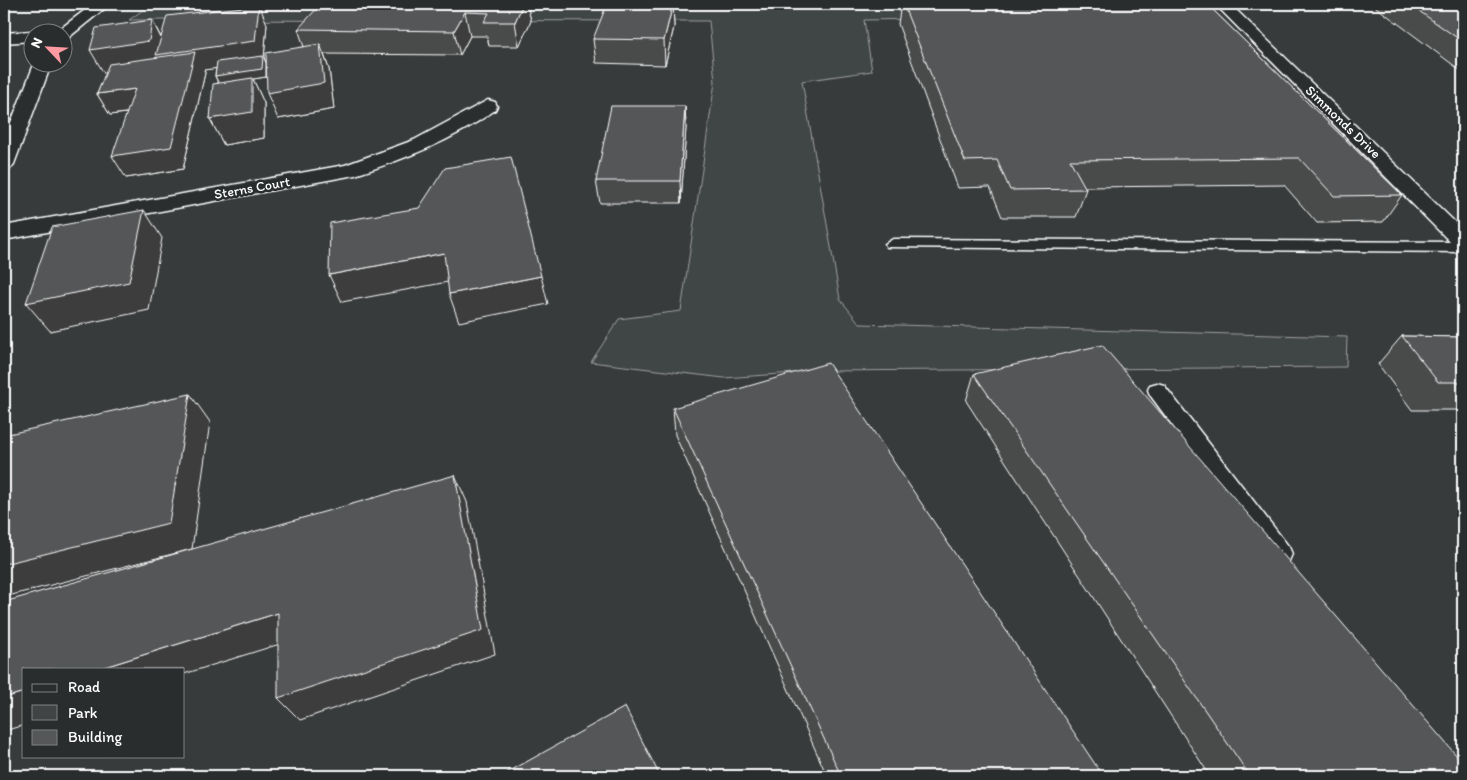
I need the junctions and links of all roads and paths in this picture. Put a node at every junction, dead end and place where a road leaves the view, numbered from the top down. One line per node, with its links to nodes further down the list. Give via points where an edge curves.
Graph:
1 (102, 4): 3 (street)
2 (1222, 4): 11 (street, Simmonds Drive)
3 (72, 28)
4 (22, 37): 5 (street)
5 (4, 38)
6 (39, 72): 8 (street)
7 (488, 106): 10 (street, Sterns Court, via 455,128 427,141 348,171)
8 (12, 126): 9 (street)
9 (4, 164)
10 (4, 233)
11 (1463, 242)
12 (892, 244): 13 (lane)
13 (1463, 247)
14 (1157, 390): 15 (lane)
15 (1294, 571)

